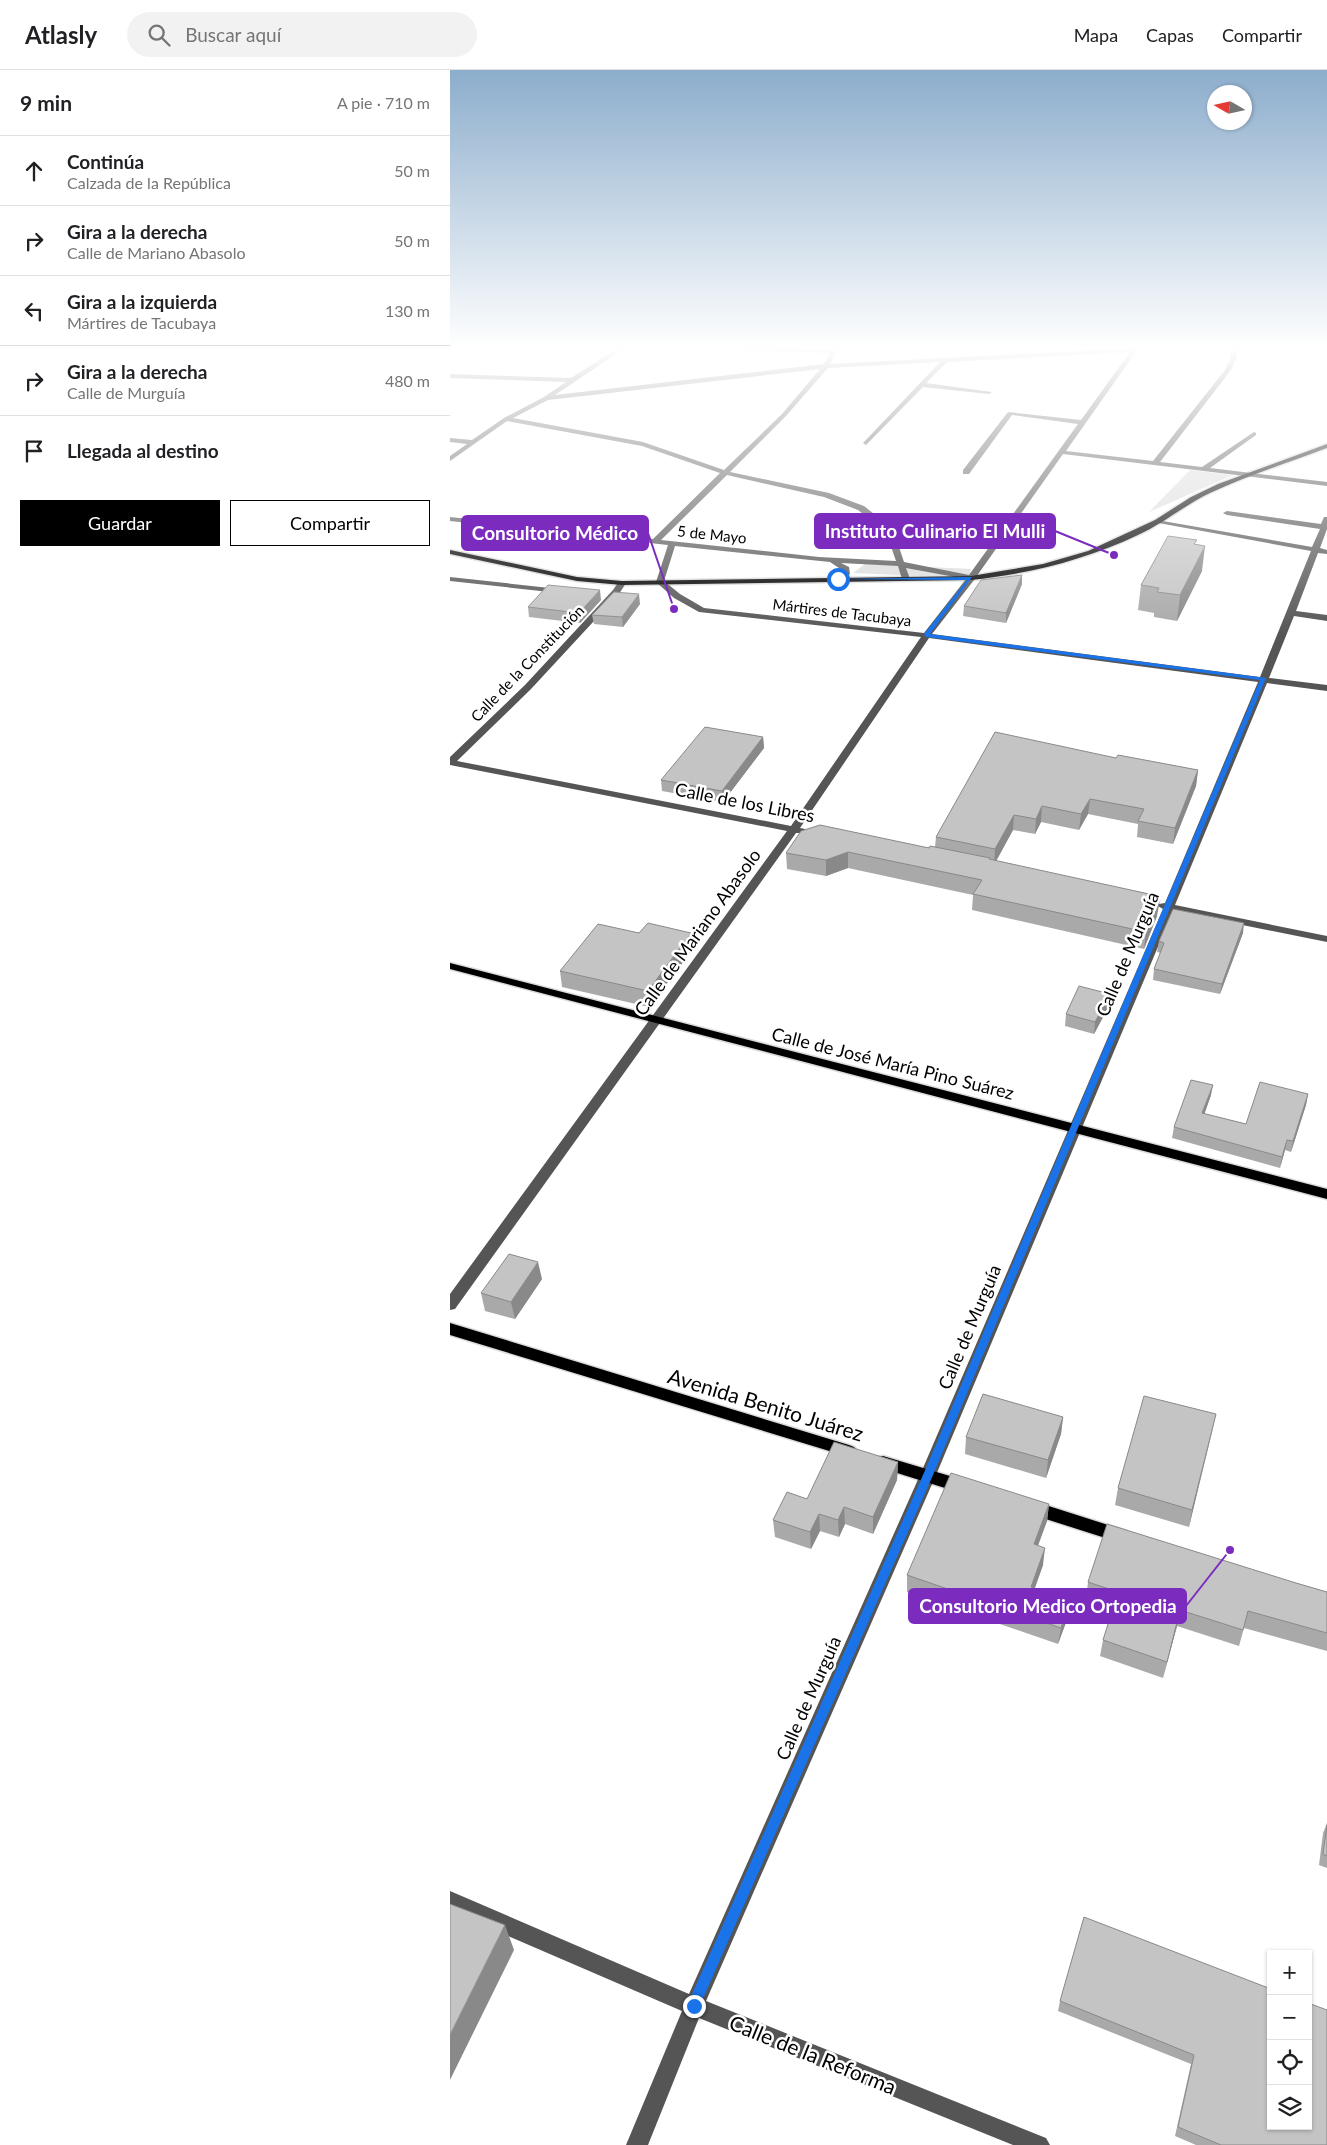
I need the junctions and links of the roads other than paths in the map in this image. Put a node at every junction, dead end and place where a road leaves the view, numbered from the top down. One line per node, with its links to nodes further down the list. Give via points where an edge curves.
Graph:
1 (471, 443): 10 (street)
2 (637, 443): 14 (street)
3 (756, 443): 14 (street)
4 (988, 443): 13 (street)
5 (1067, 443): 9 (street, Calle de Mariano Abasolo)
6 (1171, 443): 11 (street)
7 (1241, 443): 12 (street)
8 (1327, 446): 15 (main road)
9 (1060, 452): 11 (street); 28 (street, Calle de Mariano Abasolo)
10 (450, 459)
11 (1155, 463): 12 (street)
12 (1204, 469): 15 (street)
13 (966, 472)
14 (726, 473): 21 (street); 27 (street, via 826,495 861,508 890,531)
15 (1247, 474): 16 (street); 19 (main road, via 1205,492)
16 (1327, 484)
17 (1227, 513): 20 (street)
18 (450, 518): 21 (street, 5 de Mayo)
19 (1157, 522): 23 (street); 28 (main road, via 1074,559 1014,574)
20 (1326, 523): 23 (street, Calle de Murguía)
21 (654, 542): 22 (street, 5 de Mayo)
22 (672, 544): 26 (street, 5 de Mayo); 33 (street)
23 (1314, 550): 25 (street); 35 (street, Calle de Murguía)
24 (450, 552): 32 (main road, via 577,579)
25 (1327, 552)
26 (831, 560): 27 (street, 5 de Mayo); 30 (street, via 846,569 846,574)
27 (900, 564): 28 (street, 5 de Mayo); 31 (street)
28 (970, 578): 31 (main road); 37 (street, Calle de Mariano Abasolo)
29 (450, 579): 34 (street)
30 (838, 579): 31 (main road); 33 (main road)
31 (906, 579)
32 (622, 582): 33 (main road); 40 (street, Calle de la Constitución, via 528,687)
33 (660, 582): 37 (street, Mártires de Tacubaya, via 702,610)
34 (568, 592)
35 (1291, 612): 36 (street); 38 (street, Calle de Murguía)
36 (1327, 618)
37 (926, 636): 38 (street, Mártires de Tacubaya); 41 (street, Calle de Mariano Abasolo)
38 (1264, 678): 39 (street, Mártires de Tacubaya); 44 (street, Calle de Murguía)
39 (1327, 688)
40 (450, 762): 41 (street, Calle de los Libres)
41 (794, 829): 42 (street, Calle de los Libres); 47 (street, Calle de Mariano Abasolo)
42 (812, 833)
43 (1150, 903): 44 (street)
44 (1169, 907): 45 (street); 48 (street, Calle de Murguía)
45 (1327, 939)
46 (450, 966): 47 (main road, Calle de José María Pino Suárez)
47 (657, 1020): 48 (main road, Calle de José María Pino Suárez); 50 (street, Calle de Mariano Abasolo)
48 (1074, 1128): 49 (main road, Calle de José María Pino Suárez); 52 (street, Calle de Murguía)
49 (1327, 1194)
50 (450, 1305)
51 (450, 1329): 52 (main road, Avenida Benito Juárez)
52 (928, 1475): 53 (main road, Avenida Benito Juárez); 57 (street, Calle de Murguía)
53 (976, 1490)
54 (1014, 1502): 55 (main road)
55 (1137, 1541)
56 (450, 1901): 57 (street, Calle de la Reforma)
57 (694, 2006): 58 (street, Calle de Murguía); 59 (street, Calle de la Reforma)
58 (636, 2145)
59 (1039, 2145)

